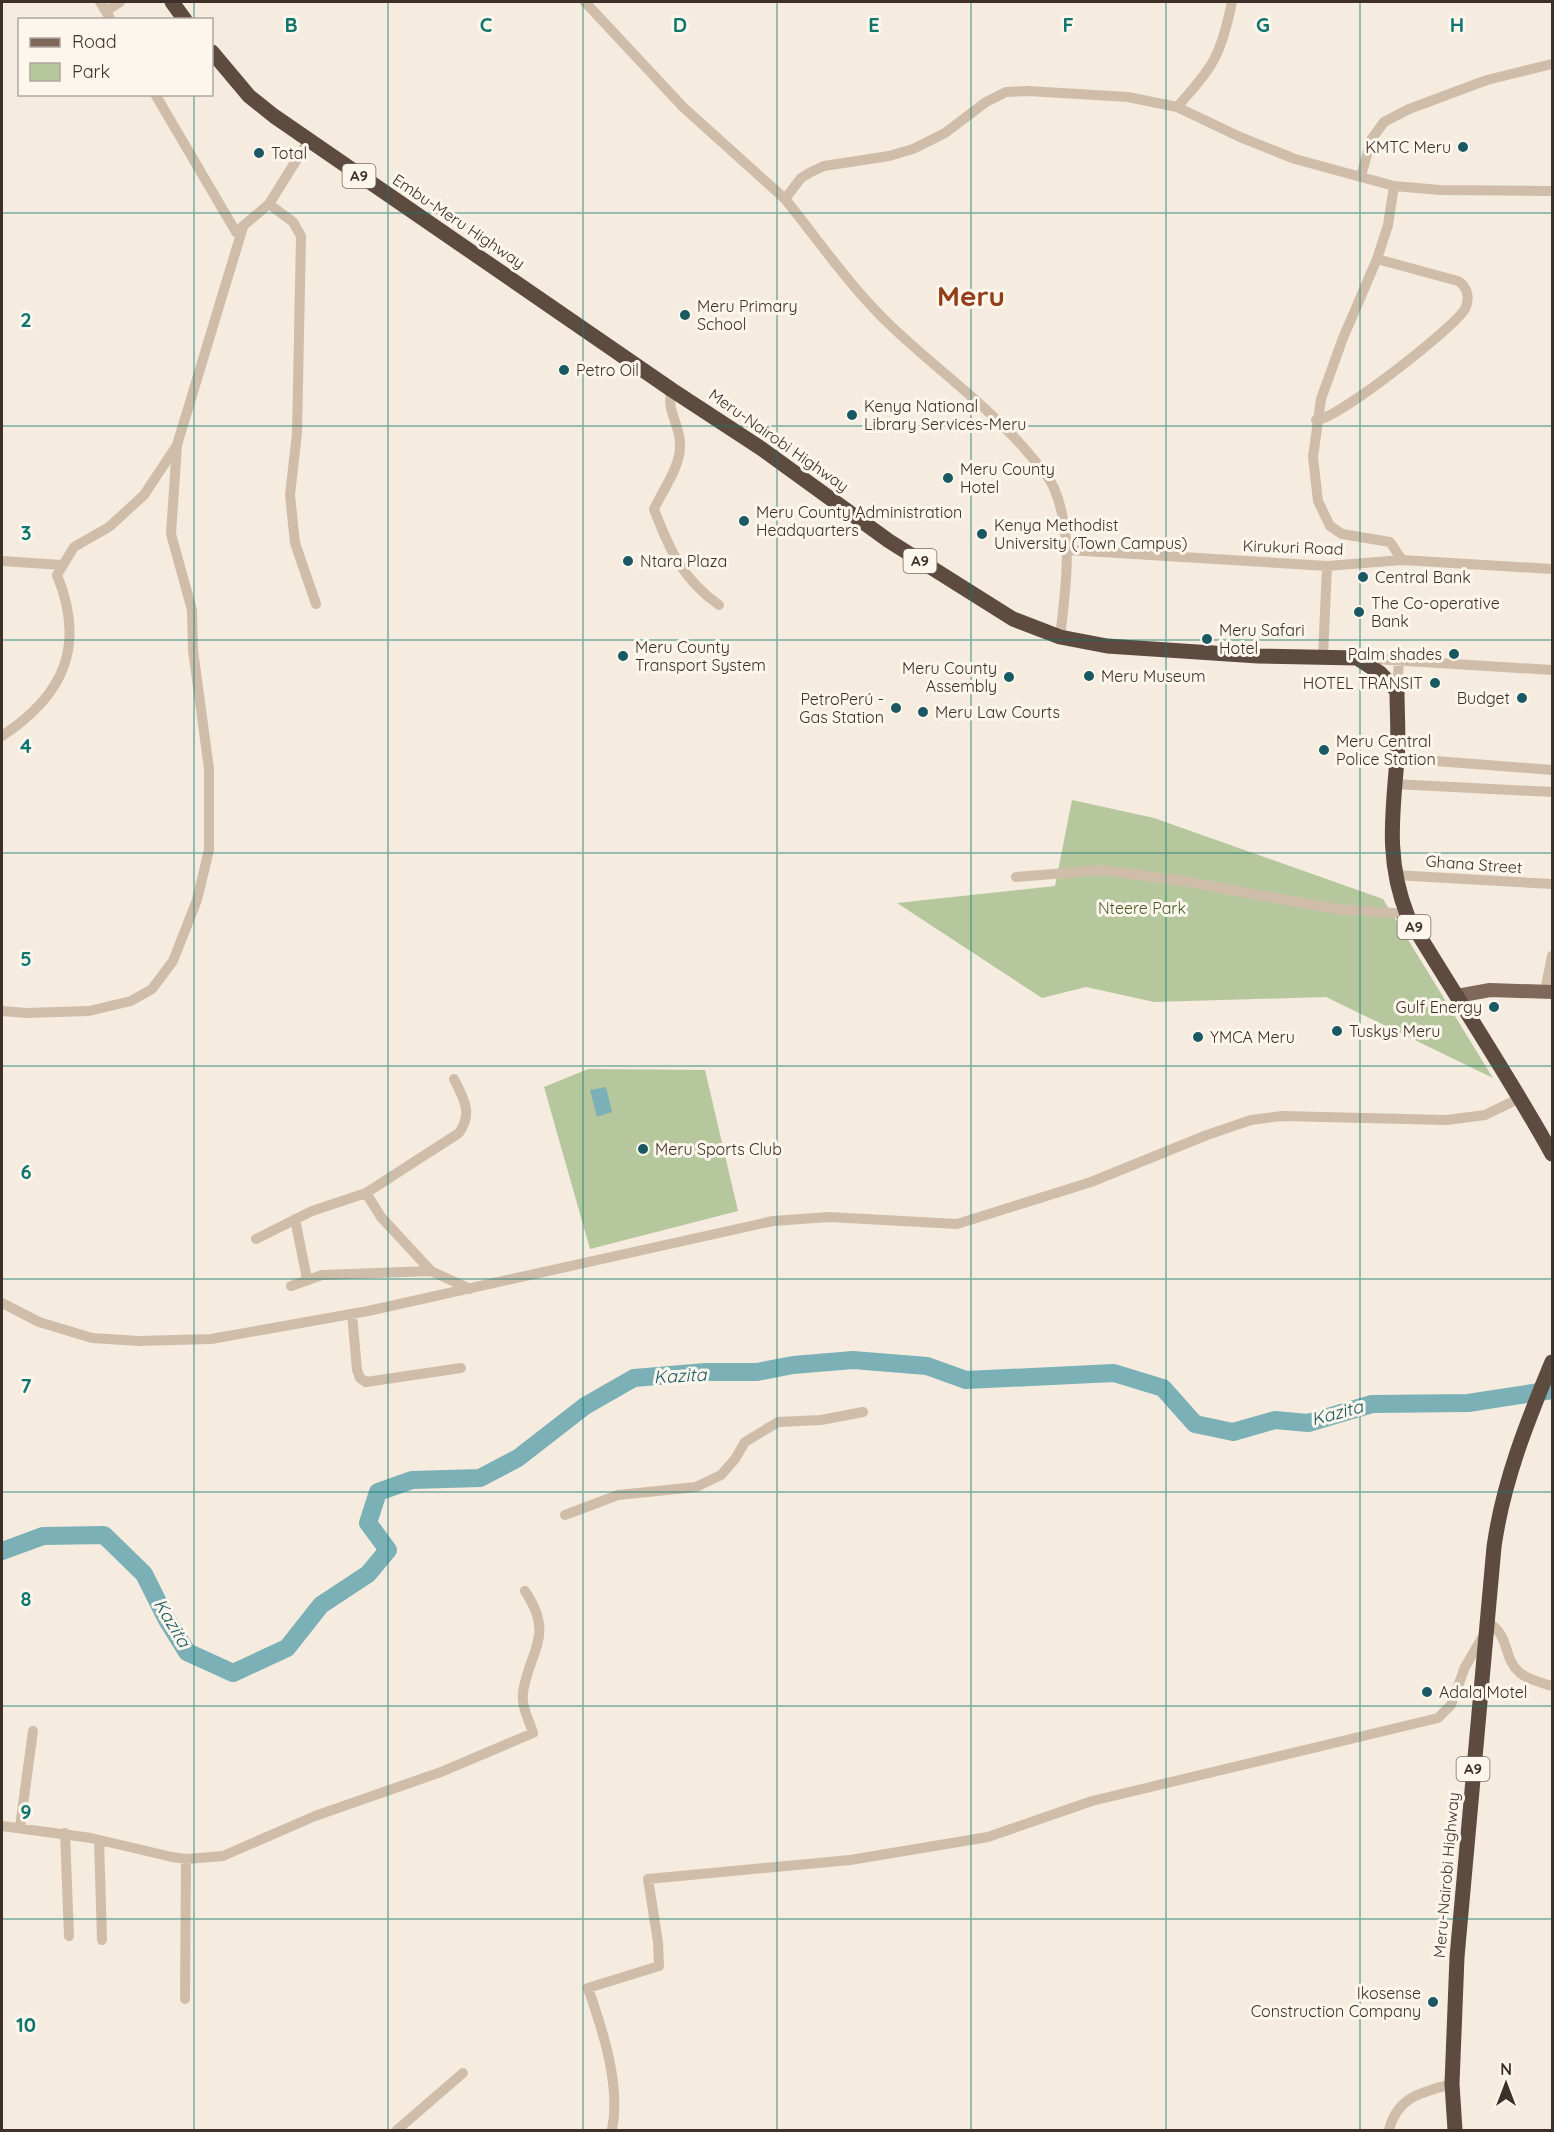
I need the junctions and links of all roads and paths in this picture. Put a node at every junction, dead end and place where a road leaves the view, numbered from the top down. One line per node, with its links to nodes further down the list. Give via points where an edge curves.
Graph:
1 (120, 2): 5 (street)
2 (172, 2): 6 (highway)
3 (585, 2): 15 (street, via 661,85)
4 (1232, 2): 10 (street, via 1221,48 1211,67)
5 (106, 11)
6 (184, 18)
7 (213, 53): 11 (highway, Embu-Meru Highway / A9, via 249,96)
8 (1552, 64): 12 (street, via 1487,80 1384,122 1371,140)
9 (156, 96): 17 (street)
10 (1177, 107): 12 (street, via 1294,159); 15 (street, via 1084,93 1006,92 945,133 913,149 811,172 801,178)
11 (309, 140): 16 (street); 19 (highway, Embu-Meru Highway / A9)
12 (1361, 176): 13 (street)
13 (1394, 186): 14 (street); 18 (street, via 1388,225)
14 (1552, 191)
15 (785, 199): 23 (street, via 888,323 1003,425 1035,460 1054,487)
16 (269, 204): 17 (street); 29 (street, via 293,222 301,236 297,433 290,495 295,543)
17 (239, 229): 22 (street)
18 (1377, 259): 21 (street, via 1334,362); 21 (street, via 1458,281 1465,285 1466,307 1442,334 1374,386 1330,417)
19 (520, 284): 20 (highway, Meru-Nairobi Highway / A9)
20 (672, 390): 30 (street, via 669,406 680,443 679,457 654,509 669,550 684,573); 31 (highway, Meru-Nairobi Highway / A9, via 976,597 1013,619)
21 (1316, 420): 24 (street, via 1313,457 1318,501 1324,517 1342,534 1390,542)
22 (177, 445): 26 (street, via 144,495 109,527 74,547); 49 (street, via 171,534 192,610 209,769 209,841 197,900 172,961 152,989 132,1001 89,1011)
23 (1068, 550): 27 (street, Kirukuri Road); 31 (street)
24 (1402, 560): 27 (street, Kirukuri Road); 28 (street, Kirukuri Road)
25 (2, 561): 26 (street)
26 (62, 565): 37 (street, via 57,575 70,618 67,655 60,677 32,715)
27 (1327, 566): 32 (street)
28 (1552, 569)
29 (316, 604)
30 (719, 605)
31 (1060, 636): 32 (highway, Meru-Nairobi Highway / A9, via 1107,646)
32 (1323, 657): 33 (highway, Meru-Nairobi Highway / A9)
33 (1357, 658): 34 (street); 36 (highway, via 1380,673)
34 (1399, 661): 35 (street); 36 (street)
35 (1552, 670)
36 (1397, 691): 38 (highway, A9)
37 (2, 736)
38 (1397, 758): 39 (street); 40 (highway, A9)
39 (1552, 770)
40 (1394, 784): 41 (street); 42 (highway, A9)
41 (1552, 792)
42 (1394, 875): 44 (street, Ghana Street); 45 (highway, A9)
43 (1016, 877): 45 (street, via 1102,870 1336,909)
44 (1552, 884)
45 (1407, 914): 48 (highway, A9)
46 (1552, 956): 47 (street)
47 (1549, 991): 48 (main road, via 1490,990)
48 (1457, 996): 51 (highway, A9)
49 (2, 1011)
50 (454, 1079): 54 (street, via 467,1105 468,1117 459,1133)
51 (1518, 1099): 52 (highway, A9); 60 (street, via 1485,1115 1447,1120 1282,1116 1251,1120 1091,1182 957,1224 830,1217 772,1221)
52 (1546, 1135): 53 (highway, A9)
53 (1552, 1154)
54 (366, 1193): 55 (street); 57 (street, via 381,1217)
55 (295, 1219): 56 (street); 58 (street)
56 (256, 1239)
57 (431, 1271): 58 (street); 60 (street)
58 (307, 1279): 59 (street)
59 (291, 1286)
60 (470, 1289): 62 (street)
61 (2, 1303): 62 (street, via 39,1322 78,1335 139,1341 210,1339)
62 (352, 1314): 64 (street, via 357,1370 366,1382)
63 (1552, 1362): 68 (highway, Meru-Nairobi Highway / A9, via 1519,1445 1497,1524)
64 (461, 1368)
65 (863, 1412): 66 (street, via 778,1422 745,1442 721,1475 696,1487 618,1495)
66 (565, 1515)
67 (525, 1591): 75 (street, via 541,1628 523,1693 533,1733 441,1772 315,1816 223,1856)
68 (1486, 1627): 69 (street, via 1502,1633 1512,1664 1521,1674); 80 (highway, Meru-Nairobi Highway / A9, via 1458,1946); 82 (street, via 1451,1705 1438,1718 1092,1801 988,1837 828,1862 648,1879 659,1966 588,1988 600,2025 616,2108)
69 (1552, 1686)
70 (33, 1731): 72 (street)
71 (2, 1826): 72 (street)
72 (20, 1827): 73 (street)
73 (65, 1833): 74 (street); 76 (street)
74 (99, 1839): 75 (street); 77 (street)
75 (186, 1859): 78 (street)
76 (69, 1936)
77 (102, 1940)
78 (184, 1999)
79 (463, 2073): 81 (street)
80 (1452, 2084): 83 (street, via 1407,2099 1393,2116); 84 (highway, Meru-Nairobi Highway / A9)
81 (397, 2130)
82 (612, 2130)
83 (1389, 2130)
84 (1455, 2130)

